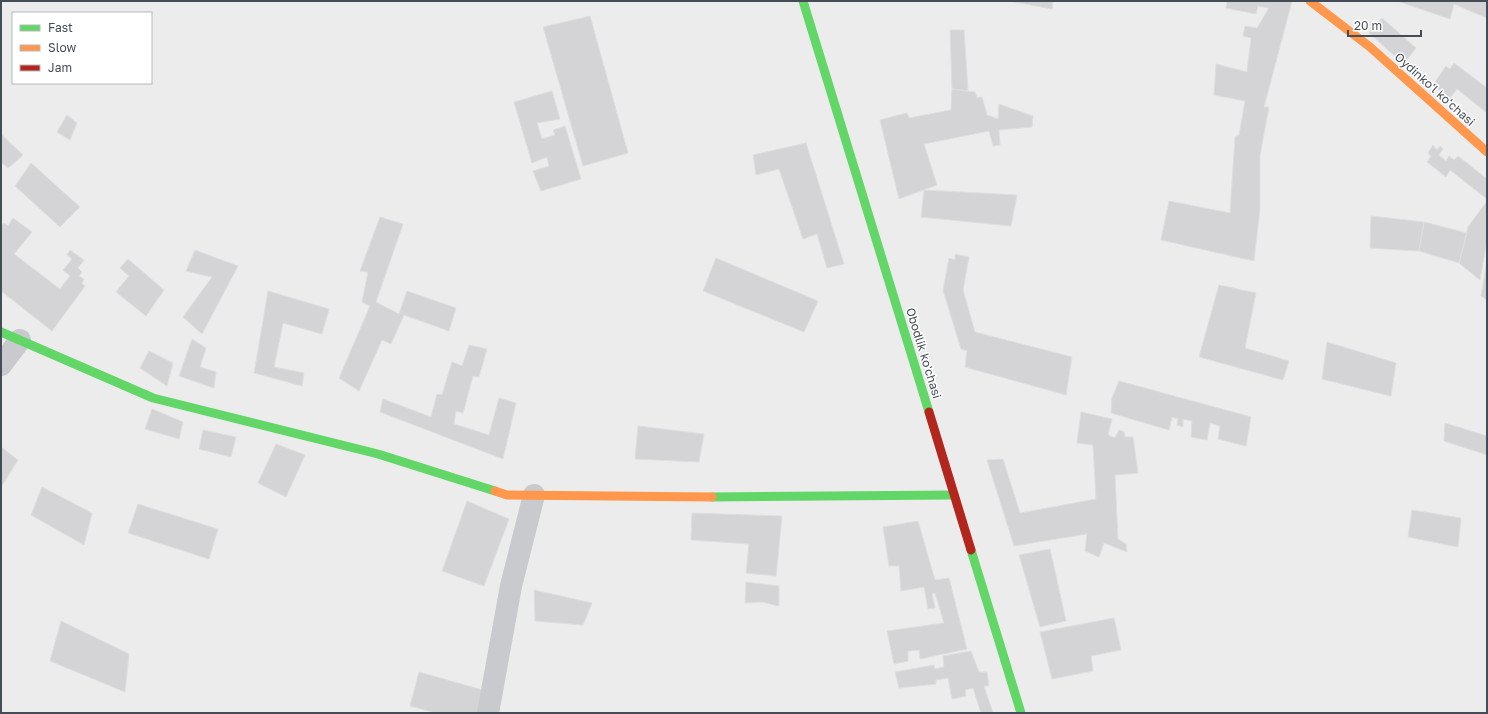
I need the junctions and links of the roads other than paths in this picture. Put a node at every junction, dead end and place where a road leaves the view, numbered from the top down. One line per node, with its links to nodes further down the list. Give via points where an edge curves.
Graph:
1 (804, 1): 7 (street, Obodlik ko'chasi)
2 (1310, 1): 3 (street, Oydinko'l ko'chasi, via 1370,46)
3 (1487, 152)
4 (10, 336): 5 (street); 6 (street, via 153,398 378,454 507,495)
5 (1, 365)
6 (534, 495): 7 (street); 8 (street, via 511,586)
7 (954, 495): 9 (street, Obodlik ko'chasi)
8 (488, 713)
9 (1021, 713)

